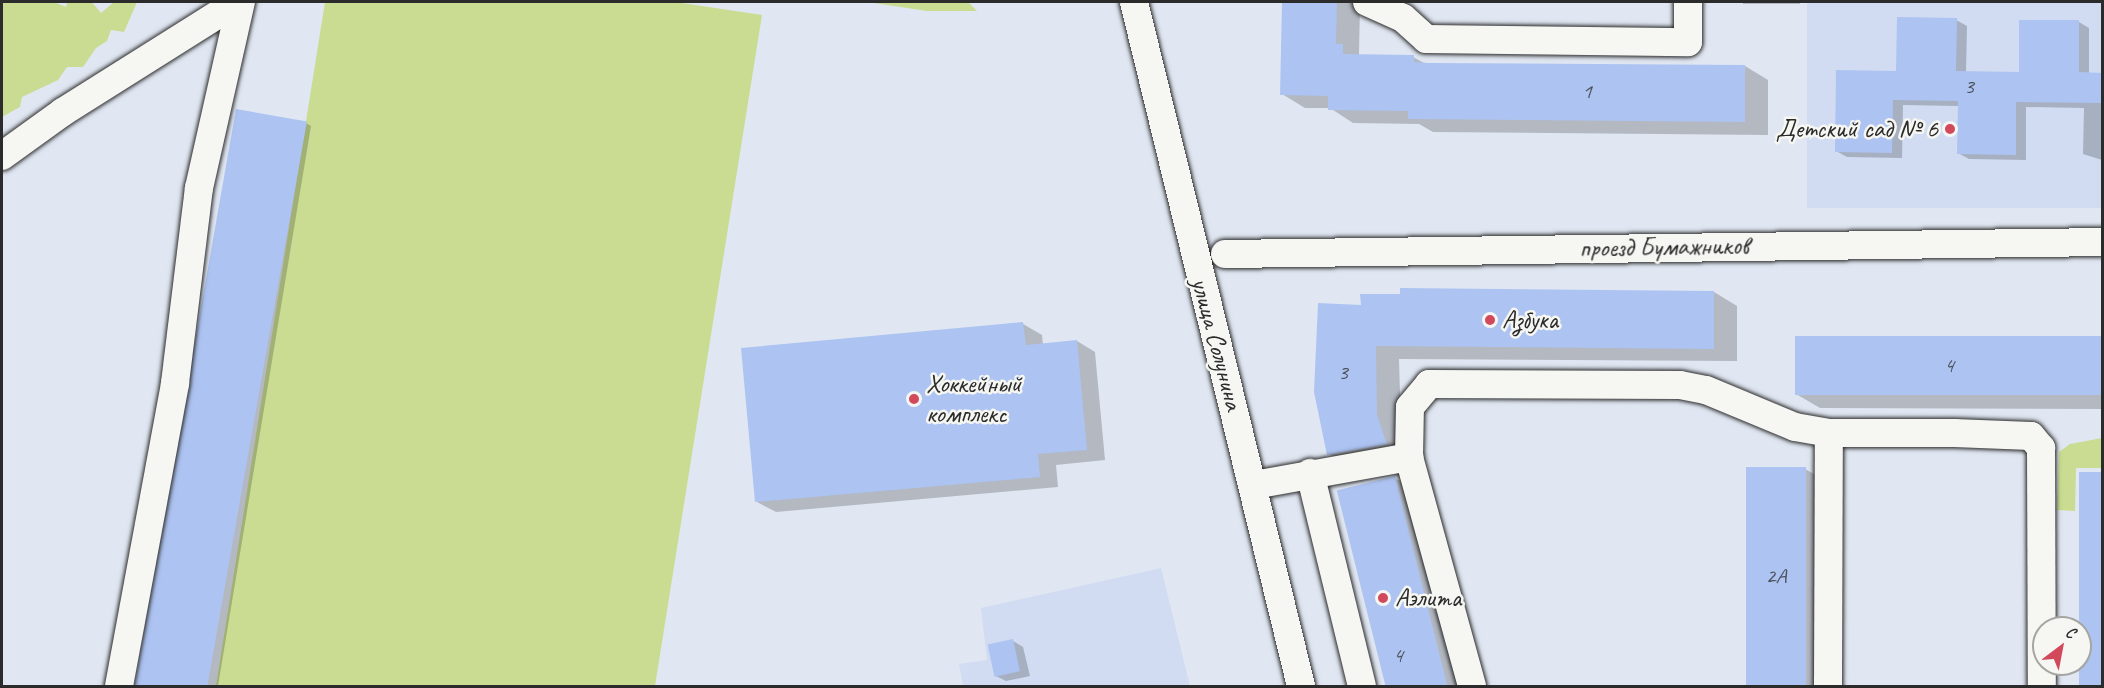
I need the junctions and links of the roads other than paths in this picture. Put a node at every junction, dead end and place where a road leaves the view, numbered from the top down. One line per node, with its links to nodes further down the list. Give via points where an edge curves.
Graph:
1 (240, 2): 5 (street, via 63,112); 12 (street, via 199,188 175,383)
2 (1134, 2): 11 (street, улица Солунина, via 1194,256)
3 (1367, 2): 4 (street, via 1402,18 1426,39 1688,42)
4 (1688, 2)
5 (2, 156)
6 (2103, 242): 7 (street, проезд Бумажников)
7 (1225, 254)
8 (1829, 433): 9 (street, via 1795,427 1706,390 1680,385 1429,384 1410,407); 16 (street); 17 (street, via 2031,436 2041,448 2043,476)
9 (1409, 457): 10 (street); 15 (street)
10 (1310, 473): 11 (street); 14 (street)
11 (1254, 485): 13 (street, улица Солунина)
12 (119, 687)
13 (1301, 687)
14 (1362, 687)
15 (1472, 687)
16 (1828, 687)
17 (2042, 687)

